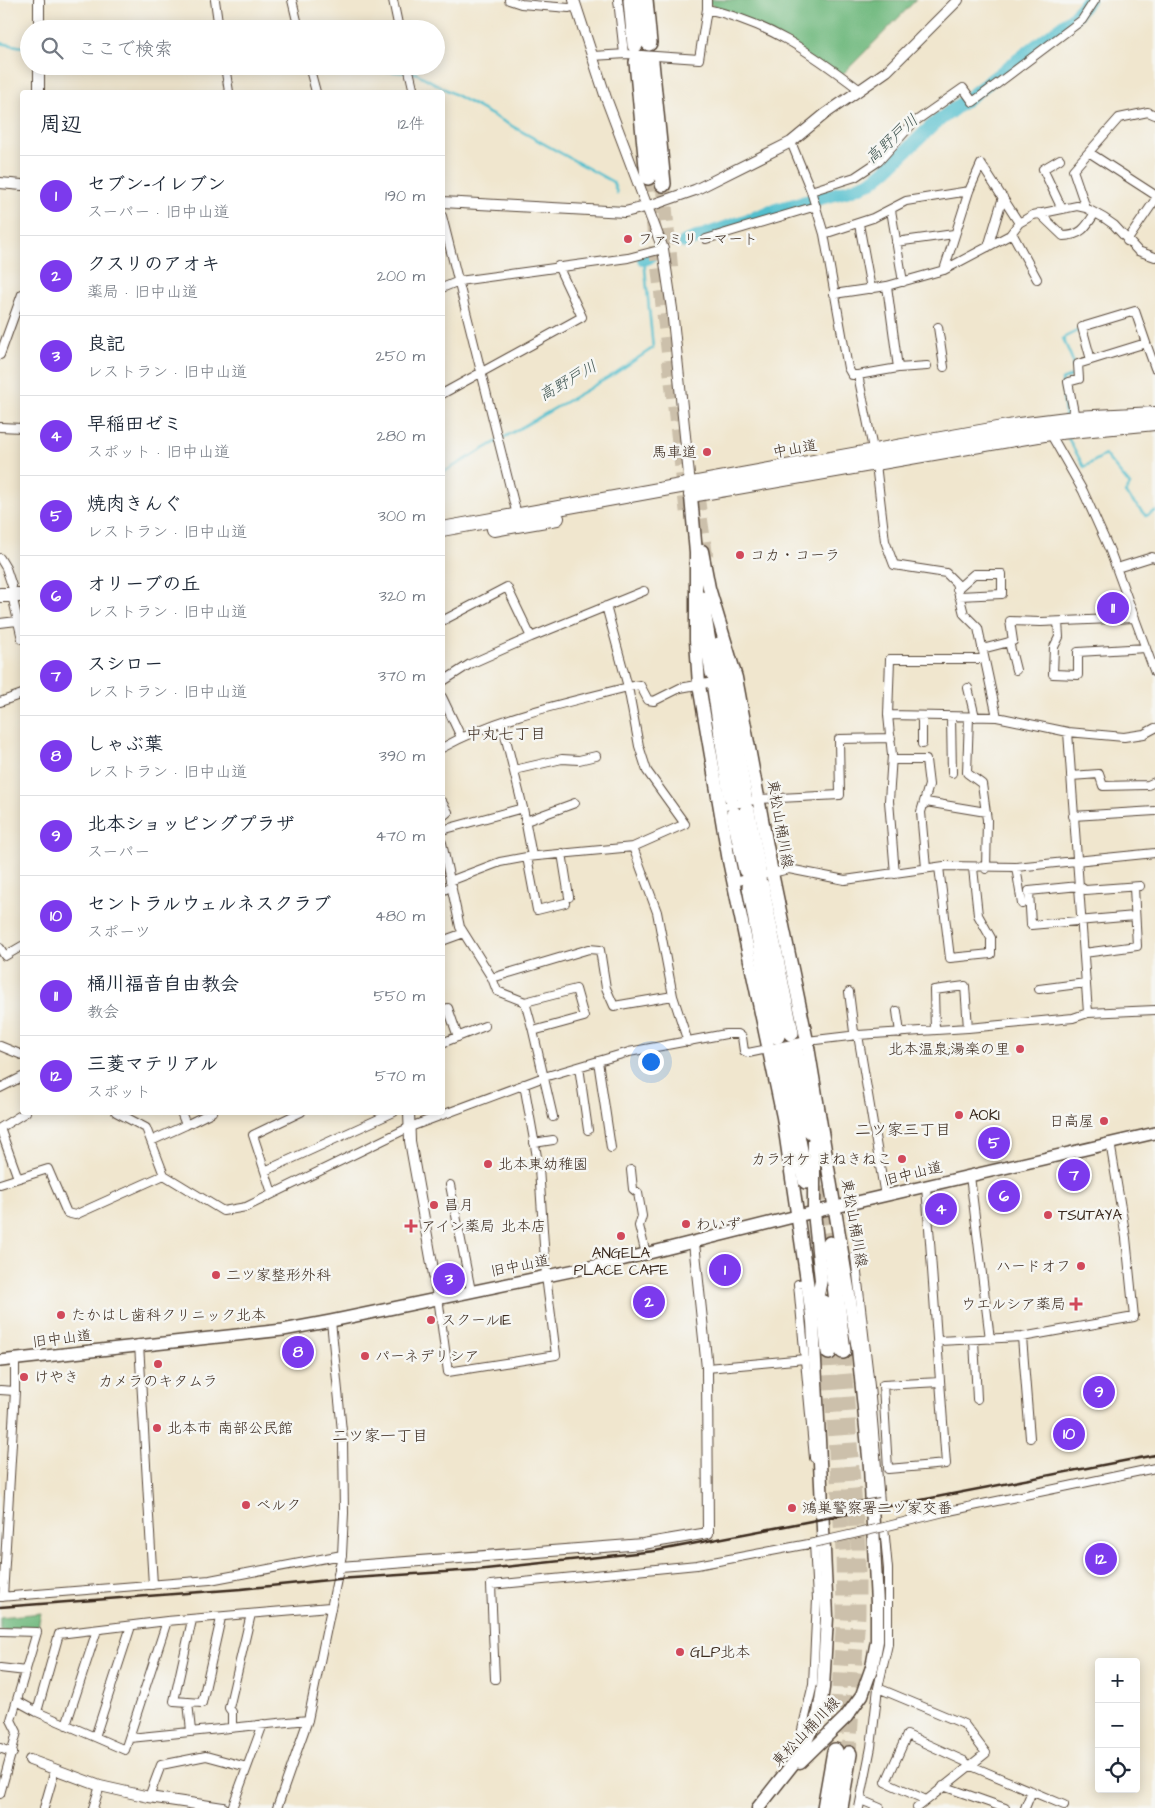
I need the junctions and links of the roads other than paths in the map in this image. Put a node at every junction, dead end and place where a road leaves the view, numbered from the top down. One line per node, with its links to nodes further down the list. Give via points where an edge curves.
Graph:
1 (39, 0): 14 (street)
2 (215, 0): 15 (street)
3 (292, 0): 16 (street)
4 (393, 0): 17 (street)
5 (509, 0): 12 (street, via 569,8)
6 (618, 0): 18 (street)
7 (631, 0): 18 (highway)
8 (645, 0): 18 (highway)
9 (707, 0): 13 (street)
10 (958, 0): 28 (street, via 887,71)
11 (1095, 0): 38 (street, via 1082,20 973,102 963,88 913,123 880,162 855,177)
12 (575, 3): 19 (street)
13 (706, 9): 18 (street, via 699,59); 28 (street, via 733,15 808,50)
14 (39, 20)
15 (218, 20)
16 (297, 20)
17 (397, 20)
18 (636, 47): 19 (street)
19 (592, 56): 43 (street)
20 (39, 75): 24 (street)
21 (226, 75): 25 (street)
22 (311, 75): 26 (street)
23 (410, 75): 27 (street)
24 (39, 90)
25 (229, 90)
26 (315, 90)
27 (414, 90)
28 (860, 90): 30 (street)
29 (1153, 111): 31 (street, via 1119,118)
30 (791, 142): 38 (street); 43 (street, via 695,190)
31 (1090, 153): 39 (street); 45 (street, via 1073,170)
32 (1060, 160): 46 (street, via 1043,169)
33 (648, 177): 35 (highway, via 644,62)
34 (0, 183): 36 (street)
35 (663, 184)
36 (20, 185)
37 (968, 190): 40 (street, via 981,164); 47 (street, via 906,201); 55 (street)
38 (811, 191): 44 (street)
39 (1155, 195)
40 (1003, 198): 50 (street); 59 (street)
41 (1155, 200): 57 (street)
42 (445, 202): 43 (street, via 625,212)
43 (649, 206): 60 (street)
44 (816, 206): 54 (street); 56 (street)
45 (1086, 208): 46 (street); 49 (street)
46 (1062, 209): 48 (street)
47 (891, 210): 51 (street); 58 (street)
48 (1039, 213): 49 (street, via 1063,236 1074,236 1082,231); 50 (street)
49 (1095, 213): 57 (street, via 1114,225)
50 (1019, 223): 53 (street)
51 (859, 224): 54 (street); 69 (street)
52 (445, 227): 65 (street)
53 (1012, 233): 59 (street); 64 (street)
54 (824, 234): 70 (street)
55 (954, 234): 58 (street); 63 (street)
56 (706, 239)
57 (1127, 241): 61 (street)
58 (896, 242): 66 (street)
59 (988, 247): 63 (street)
60 (663, 249): 62 (street, via 628,258); 90 (street)
61 (1155, 257)
62 (558, 266): 65 (street); 80 (street, via 582,317)
63 (944, 270): 66 (street)
64 (1037, 279)
65 (459, 281): 68 (street); 80 (street)
66 (904, 282): 67 (street)
67 (887, 286): 69 (street); 78 (street)
68 (445, 287)
69 (871, 289): 70 (street)
70 (834, 294): 81 (street, via 848,368 852,375)
71 (20, 300): 74 (street)
72 (938, 327): 77 (street)
73 (1146, 343): 75 (street); 75 (street, via 1135,310 1082,327); 79 (street)
74 (0, 355)
75 (1091, 360): 84 (street, via 1078,364 1079,379 1068,382)
76 (927, 366): 78 (street)
77 (944, 367)
78 (898, 368): 81 (street)
79 (1155, 368)
80 (482, 372): 82 (street); 91 (street)
81 (858, 375): 89 (street)
82 (445, 392)
83 (1155, 414): 84 (highway, 中山道)
84 (1075, 418): 89 (highway, 中山道, via 1019,425)
85 (1155, 423): 88 (highway, 中山道)
86 (0, 427): 87 (street)
87 (20, 428)
88 (1050, 433): 89 (highway, 中山道); 97 (street, via 1083,491)
89 (874, 458): 90 (highway, 中山道); 100 (street, via 886,541 894,565 946,573 956,583)
90 (690, 490): 91 (highway, 中山道); 92 (main road, 東松山桶川線); 94 (highway, 中山道)
91 (518, 515): 93 (highway, 中山道)
92 (694, 524): 118 (main road, 東松山桶川線, via 709,588); 119 (main road, 東松山桶川線)
93 (445, 528)
94 (445, 537)
95 (0, 558): 98 (street)
96 (1155, 558): 97 (street)
97 (1116, 568): 103 (street)
98 (11, 590): 105 (street)
99 (644, 591): 102 (street)
100 (958, 593): 100 (street, via 1002,594 1002,574 974,574); 113 (street, via 964,614 978,628)
101 (702, 599): 118 (highway)
102 (606, 606): 109 (street); 120 (street)
103 (1135, 618): 106 (street); 112 (street)
104 (445, 619): 109 (street, via 507,587)
105 (17, 621): 107 (street); 108 (street)
106 (1058, 622): 110 (street, via 1010,621 1013,641); 112 (street, via 1052,674 1078,675 1078,652)
107 (0, 623)
108 (20, 632)
109 (531, 637): 117 (street, via 470,664)
110 (1009, 642): 113 (street); 115 (street)
111 (719, 645): 118 (highway)
112 (1146, 648): 116 (street)
113 (982, 649): 114 (street)
114 (983, 659): 125 (street, via 890,659); 127 (street)
115 (1016, 670)
116 (1155, 673)
117 (445, 680)
118 (722, 680): 119 (street); 143 (highway); 144 (main road, 東松山桶川線)
119 (699, 685): 120 (street, via 680,688 654,701 648,700 640,685); 147 (main road, 東松山桶川線)
120 (628, 687): 130 (street, via 540,709); 155 (street, via 647,771 685,824)
121 (968, 688): 129 (street)
122 (20, 695): 123 (street)
123 (0, 702)
124 (445, 703): 133 (street)
125 (888, 715): 126 (street); 134 (street)
126 (922, 716): 128 (street); 135 (street)
127 (997, 716): 129 (street); 132 (street)
128 (951, 717): 129 (street); 140 (street)
129 (972, 717): 150 (street, via 967,773 982,784)
130 (502, 723): 133 (street); 139 (street)
131 (1155, 728): 132 (street, via 1144,734 1124,737)
132 (1068, 732): 141 (street)
133 (461, 737): 136 (street)
134 (891, 738): 138 (street); 144 (street, via 839,739 840,795)
135 (922, 744)
136 (445, 746)
137 (596, 756): 139 (street, via 562,759)
138 (892, 760): 145 (street, via 926,760 929,785); 167 (street, via 889,801)
139 (514, 770): 148 (street)
140 (952, 774)
141 (1071, 776): 142 (street, via 1099,774 1103,786); 152 (street)
142 (1155, 782)
143 (738, 795)
144 (759, 799): 147 (street); 166 (main road, 東松山桶川線)
145 (926, 802): 150 (street); 162 (street, via 921,812)
146 (575, 803): 153 (street)
147 (720, 807): 168 (main road, 東松山桶川線)
148 (523, 808): 153 (street); 154 (street)
149 (1155, 811): 152 (street)
150 (986, 812): 164 (street)
151 (740, 813): 166 (highway)
152 (1073, 816): 160 (street)
153 (526, 821): 159 (street)
154 (445, 829)
155 (633, 847): 156 (street); 185 (street, via 657,912)
156 (562, 853): 159 (street); 159 (street, via 567,900 536,910)
157 (1155, 853): 160 (street)
158 (445, 857): 169 (street)
159 (530, 857): 169 (street, via 500,862)
160 (1077, 860): 165 (street); 171 (street)
161 (939, 867): 162 (street); 163 (street); 163 (street, via 950,958 991,954 990,938 978,915)
162 (926, 868): 167 (street)
163 (974, 868): 164 (street)
164 (986, 868): 165 (street)
165 (1016, 868): 173 (street)
166 (759, 871): 167 (street, via 789,869 844,880); 168 (street); 202 (main road, 東松山桶川線)
167 (895, 874)
168 (734, 882): 202 (main road, 東松山桶川線)
169 (451, 884): 172 (street); 176 (street)
170 (756, 886): 196 (highway)
171 (1079, 886): 174 (street, via 1085,890 1137,886); 175 (street); 175 (street, via 1029,891 1032,925)
172 (445, 889)
173 (1022, 904)
174 (1136, 916): 175 (street); 180 (street, via 1137,946)
175 (1081, 919): 180 (street)
176 (464, 933): 177 (street); 181 (street)
177 (445, 941)
178 (20, 947): 179 (street, via 5,956)
179 (0, 948)
180 (1084, 953): 182 (street)
181 (492, 978): 185 (street, via 589,949 600,950 606,988 614,1006); 186 (street, via 497,991)
182 (1086, 984): 183 (street); 190 (street)
183 (1039, 989)
184 (849, 992): 197 (street, via 854,1032)
185 (673, 996): 200 (street)
186 (525, 1002): 194 (street); 194 (street, via 576,989 584,1017)
187 (445, 1009): 198 (street, via 448,1008)
188 (1155, 1010): 190 (street)
189 (897, 1011): 195 (street)
190 (1088, 1013): 192 (street, via 1073,1018)
191 (485, 1026): 198 (street)
192 (968, 1028): 193 (street); 193 (street, via 965,986 934,990)
193 (935, 1030): 195 (street)
194 (533, 1031): 206 (street)
195 (900, 1032): 197 (street)
196 (784, 1034)
197 (858, 1035): 202 (street); 241 (street)
198 (458, 1037): 199 (street)
199 (445, 1042)
200 (688, 1042): 202 (street, via 738,1034 742,1037 744,1051 748,1053); 204 (street)
201 (0, 1046): 203 (street)
202 (788, 1048): 210 (main road, 東松山桶川線); 224 (highway); 236 (highway); 244 (main road, 東松山桶川線, via 783,1117)
203 (20, 1054)
204 (598, 1061): 205 (street); 230 (street)
205 (578, 1067): 206 (street); 223 (street)
206 (544, 1077): 208 (street); 220 (street)
207 (20, 1078): 209 (street)
208 (524, 1084): 211 (street); 229 (street)
209 (0, 1088)
210 (819, 1112): 242 (main road, 東松山桶川線); 243 (main road, via 814,1142)
211 (445, 1114)
212 (21, 1115): 235 (street, via 0,1128)
213 (122, 1115): 227 (street, via 146,1128)
214 (182, 1115): 221 (street)
215 (206, 1115): 221 (street)
216 (295, 1115): 232 (street, via 254,1134)
217 (387, 1115): 232 (street)
218 (409, 1115): 222 (street)
219 (442, 1115): 222 (street)
220 (553, 1117)
221 (186, 1125): 227 (street)
222 (410, 1127): 240 (street); 253 (street)
223 (588, 1130)
224 (811, 1131)
225 (1155, 1133): 228 (main road, 旧中山道)
226 (553, 1140): 229 (street)
227 (152, 1141): 233 (street)
228 (1110, 1142): 234 (main road, 旧中山道); 257 (street, via 1126,1238 1134,1317)
229 (534, 1144): 249 (street, via 539,1168)
230 (611, 1148)
231 (631, 1170): 247 (street, via 633,1189 638,1193 641,1208 639,1226)
232 (265, 1171): 240 (street)
233 (164, 1175): 235 (street, via 75,1215 67,1212 48,1169); 240 (street, via 223,1211 246,1207)
234 (970, 1176): 239 (main road, 旧中山道); 258 (street)
235 (18, 1178): 237 (street)
236 (806, 1181)
237 (0, 1183)
238 (450, 1185): 251 (street)
239 (926, 1186): 241 (main road, 旧中山道); 260 (street)
240 (272, 1194)
241 (885, 1196): 242 (main road, 旧中山道)
242 (835, 1208): 243 (main road, 旧中山道); 252 (main road, 東松山桶川線)
243 (814, 1212): 244 (main road, 旧中山道); 256 (main road, via 821,1280)
244 (796, 1216): 245 (main road, 旧中山道); 250 (main road, 東松山桶川線)
245 (694, 1243): 247 (main road, 旧中山道); 265 (street)
246 (830, 1244): 254 (highway, via 836,1352)
247 (646, 1254): 249 (main road, 旧中山道)
248 (855, 1256): 252 (street)
249 (546, 1276): 251 (main road, 旧中山道); 253 (street, via 556,1355 448,1372)
250 (806, 1283): 256 (main road, 東松山桶川線); 263 (street, 東松山桶川線, via 798,1284)
251 (470, 1291): 253 (main road, 旧中山道)
252 (854, 1296): 268 (street); 312 (main road, 東松山桶川線, via 870,1467 878,1641 872,1667 846,1717)
253 (438, 1297): 255 (main road, 旧中山道)
254 (824, 1303)
255 (331, 1321): 261 (main road, 旧中山道, via 234,1336); 279 (street, via 343,1441)
256 (813, 1322): 305 (main road, 東松山桶川線, via 827,1617 819,1713)
257 (1022, 1337): 258 (street); 272 (street)
258 (990, 1339): 259 (street)
259 (974, 1340): 260 (street); 271 (street)
260 (938, 1341): 266 (street)
261 (139, 1344): 262 (main road, 旧中山道); 281 (street)
262 (14, 1360): 264 (main road, 旧中山道); 270 (street)
263 (805, 1360): 265 (street); 275 (street, 東松山桶川線, bridge, via 818,1513 880,1502)
264 (0, 1361)
265 (707, 1368): 280 (street, via 708,1533 643,1544)
266 (940, 1382): 267 (street); 274 (street, via 946,1464)
267 (883, 1385): 268 (street); 274 (street)
268 (870, 1386): 275 (street)
269 (0, 1390): 270 (street)
270 (15, 1391): 276 (street)
271 (978, 1398)
272 (1030, 1438)
273 (1155, 1468): 277 (street)
274 (888, 1469): 275 (street)
275 (877, 1470)
276 (4, 1489): 282 (street)
277 (884, 1527): 278 (street, bridge); 294 (street, via 888,1569 888,1644)
278 (814, 1543): 293 (street, via 697,1565 491,1585); 305 (street, 東松山桶川線, via 813,1684 802,1730)
279 (342, 1556): 280 (street); 281 (street, via 234,1577)
280 (340, 1567): 283 (street)
281 (153, 1585): 282 (street)
282 (1, 1597)
283 (330, 1607): 284 (street); 298 (street)
284 (251, 1614): 285 (street); 301 (street, via 228,1708 232,1712)
285 (221, 1618): 286 (street); 296 (street, via 202,1703)
286 (192, 1620): 287 (street); 296 (street, via 174,1701)
287 (167, 1622): 288 (street); 304 (street)
288 (131, 1626): 289 (street); 303 (street)
289 (97, 1630): 297 (street, via 59,1634); 300 (street)
290 (0, 1631): 292 (street, via 37,1632)
291 (0, 1668): 292 (street)
292 (26, 1670): 295 (street)
293 (495, 1679)
294 (878, 1688): 309 (street, via 964,1724 986,1753); 318 (street)
295 (17, 1701): 297 (street); 307 (street, via 11,1720 18,1732)
296 (188, 1702): 302 (street)
297 (37, 1712): 300 (street)
298 (308, 1720): 299 (street); 325 (street)
299 (263, 1724): 301 (street); 310 (street)
300 (66, 1725): 303 (street)
301 (232, 1727): 302 (street)
302 (190, 1731): 304 (street)
303 (95, 1737): 304 (street, via 125,1750)
304 (130, 1738)
305 (807, 1740): 312 (main road, 東松山桶川線)
306 (0, 1748): 307 (street)
307 (13, 1753): 316 (street)
308 (30, 1760): 311 (street)
309 (969, 1765): 314 (street); 315 (street); 319 (street, via 907,1735 886,1782)
310 (247, 1767): 317 (street, via 206,1756 161,1765); 324 (street)
311 (55, 1770): 313 (street); 321 (street)
312 (778, 1783): 326 (main road, 東松山桶川線)
313 (100, 1786): 317 (street); 322 (street)
314 (943, 1786): 319 (street); 330 (street)
315 (1032, 1791): 320 (street); 331 (street)
316 (0, 1794)
317 (149, 1797): 323 (street)
318 (860, 1804): 329 (street)
319 (923, 1805)
320 (1064, 1805)
321 (44, 1808)
322 (93, 1808)
323 (223, 1808)
324 (232, 1808)
325 (277, 1808)
326 (758, 1808)
327 (826, 1808): 328 (highway, via 842,1752)
328 (840, 1808)
329 (880, 1808)
330 (1005, 1808)
331 (1025, 1808)

